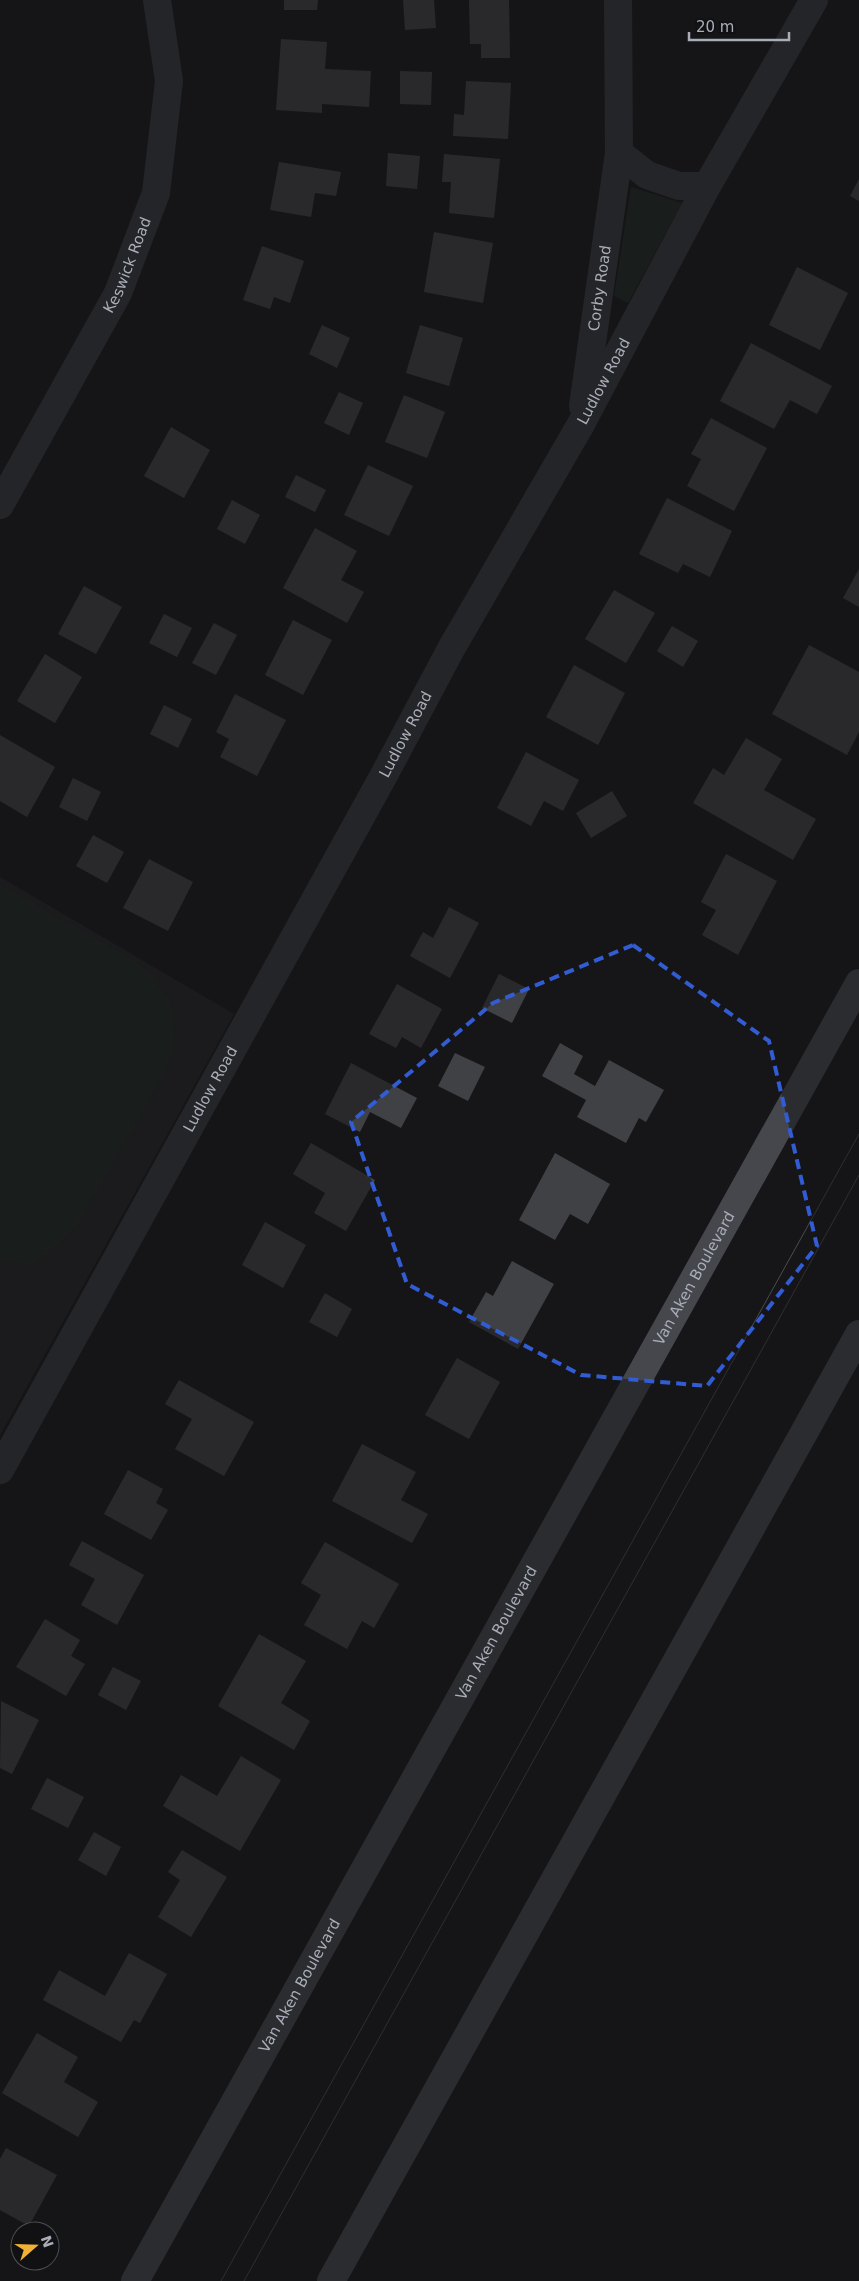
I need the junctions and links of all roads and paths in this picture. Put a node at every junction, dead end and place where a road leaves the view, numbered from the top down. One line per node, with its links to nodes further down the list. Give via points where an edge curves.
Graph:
1 (156, 0): 7 (street, Keswick Road, via 169,81 156,193 118,293)
2 (618, 0): 4 (street, Corby Road)
3 (814, 0): 5 (street, Ludlow Road)
4 (620, 153): 5 (street, via 647,175 679,186); 6 (street, Corby Road)
5 (706, 186): 6 (street, Ludlow Road)
6 (581, 424): 10 (street, Ludlow Road, via 451,649)
7 (0, 506)
8 (859, 984): 11 (main road, Van Aken Boulevard)
9 (859, 1334): 12 (main road)
10 (0, 1470)
11 (135, 2281)
12 (331, 2281)

